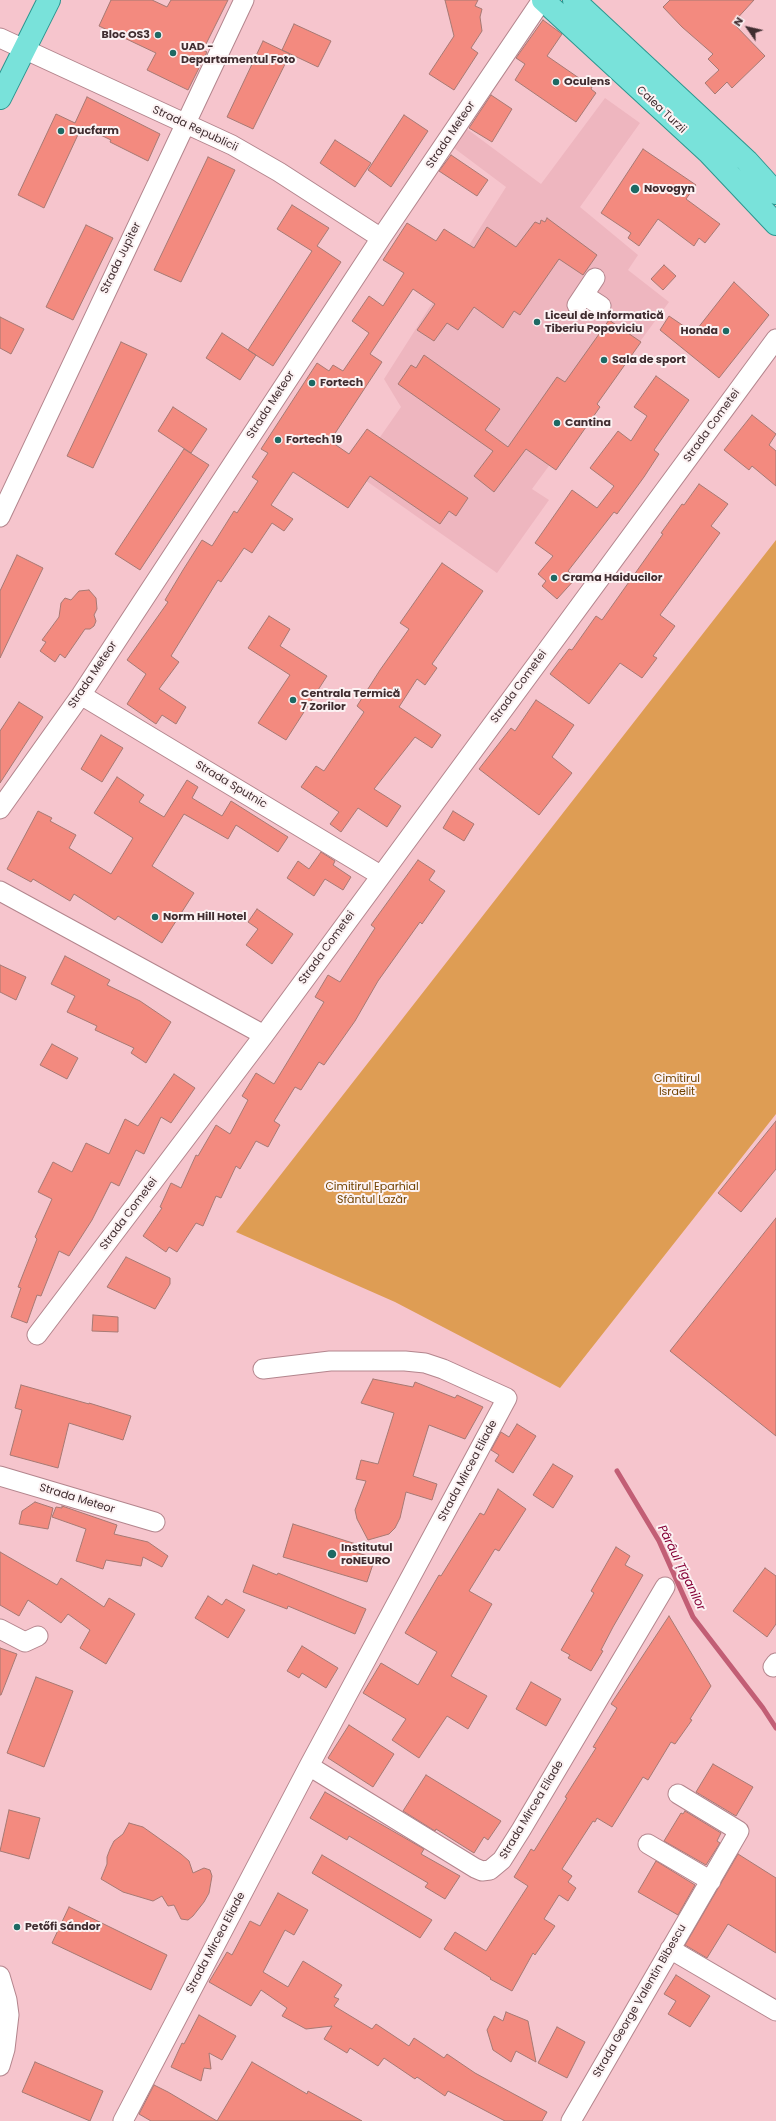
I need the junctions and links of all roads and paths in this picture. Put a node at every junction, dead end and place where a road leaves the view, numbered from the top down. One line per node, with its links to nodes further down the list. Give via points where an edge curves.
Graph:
1 (49, 0): 6 (main road)
2 (244, 0): 8 (street, Strada Jupiter)
3 (543, 0): 10 (main road, Calea Turzii, via 709,153); 11 (street, Strada Meteor)
4 (574, 0): 9 (main road, Calea Turzii)
5 (0, 38): 6 (street, Strada Republicii)
6 (24, 49): 7 (main road); 8 (street, Strada Republicii)
7 (0, 98)
8 (185, 124): 11 (street, Strada Republicii, via 232,145 279,172); 15 (street, Strada Jupiter)
9 (776, 192)
10 (776, 224)
11 (381, 238): 16 (street, Strada Meteor)
12 (595, 278): 13 (street, via 580,300)
13 (601, 306)
14 (776, 339): 18 (street, Strada Cometei)
15 (0, 518)
16 (81, 695): 17 (street, Strada Meteor); 18 (street, Strada Sputnic)
17 (0, 809)
18 (380, 875): 20 (street, Strada Cometei)
19 (0, 891): 20 (street)
20 (264, 1035): 21 (street, Strada Cometei)
21 (37, 1335)
22 (263, 1369): 28 (street, Strada Mircea Eliade, via 330,1361 405,1361 443,1369 507,1398)
23 (0, 1476): 24 (street, Strada Meteor)
24 (154, 1522)
25 (665, 1588): 28 (street, Strada Mircea Eliade, via 521,1830 502,1860 490,1870 482,1871 475,1868)
26 (0, 1629): 27 (street, via 25,1642)
27 (38, 1636)
28 (309, 1766): 36 (street, Strada Mircea Eliade)
29 (678, 1794): 31 (street, Strada George Valentin Bibescu, via 739,1831)
30 (648, 1844): 31 (street)
31 (711, 1881): 32 (street, Strada George Valentin Bibescu)
32 (670, 1949): 34 (street); 37 (street, Strada George Valentin Bibescu)
33 (0, 1976): 35 (street, via 9,2015)
34 (776, 2011)
35 (0, 2066)
36 (123, 2121)
37 (571, 2121)

